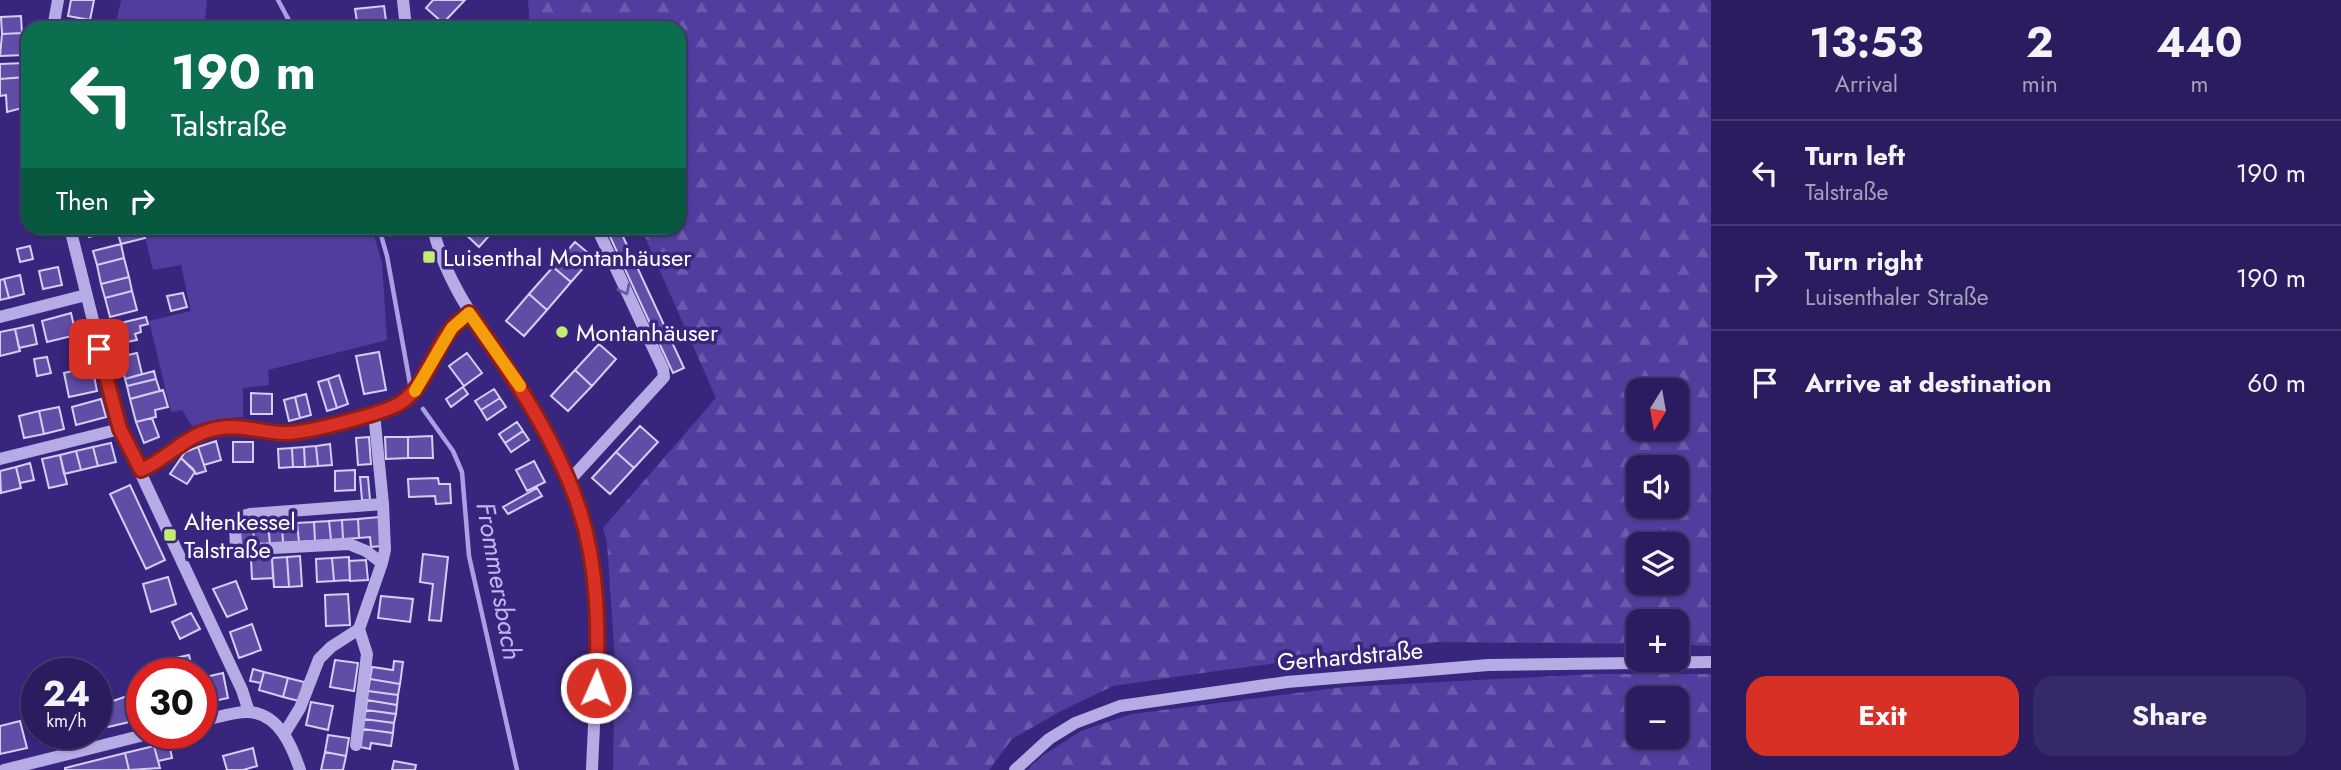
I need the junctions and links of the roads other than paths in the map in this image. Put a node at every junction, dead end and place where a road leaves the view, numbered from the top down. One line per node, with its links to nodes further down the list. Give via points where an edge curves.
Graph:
1 (58, 0): 3 (street)
2 (403, 0): 4 (street)
3 (54, 21)
4 (405, 21)
5 (72, 235): 8 (street)
6 (435, 235): 9 (street, via 455,290)
7 (600, 235): 15 (street, one-way to 15, via 664,377)
8 (86, 295): 10 (street); 12 (street)
9 (469, 313): 11 (street, via 452,328 415,391 399,404); 15 (street, via 531,405)
10 (0, 317)
11 (374, 413): 14 (street, via 291,433 219,428 189,437 156,464); 16 (street)
12 (120, 429): 13 (street); 14 (street)
13 (0, 460)
14 (141, 470): 20 (street)
15 (568, 482): 27 (street, via 587,536 596,599)
16 (383, 504): 17 (street); 17 (street, via 250,514 235,525 236,550 349,544)
17 (382, 562): 18 (street)
18 (359, 629): 22 (street, via 319,659 300,708); 24 (street, via 367,654)
19 (1711, 662): 28 (street, Gerhardstraße, via 1488,665 1287,682 1120,706 1049,738)
20 (249, 712): 21 (street); 22 (street, via 269,718)
21 (217, 718)
22 (284, 734): 26 (street)
23 (126, 740): 25 (street)
24 (356, 745)
25 (4, 770)
26 (300, 770)
27 (592, 770)
28 (1014, 770)

